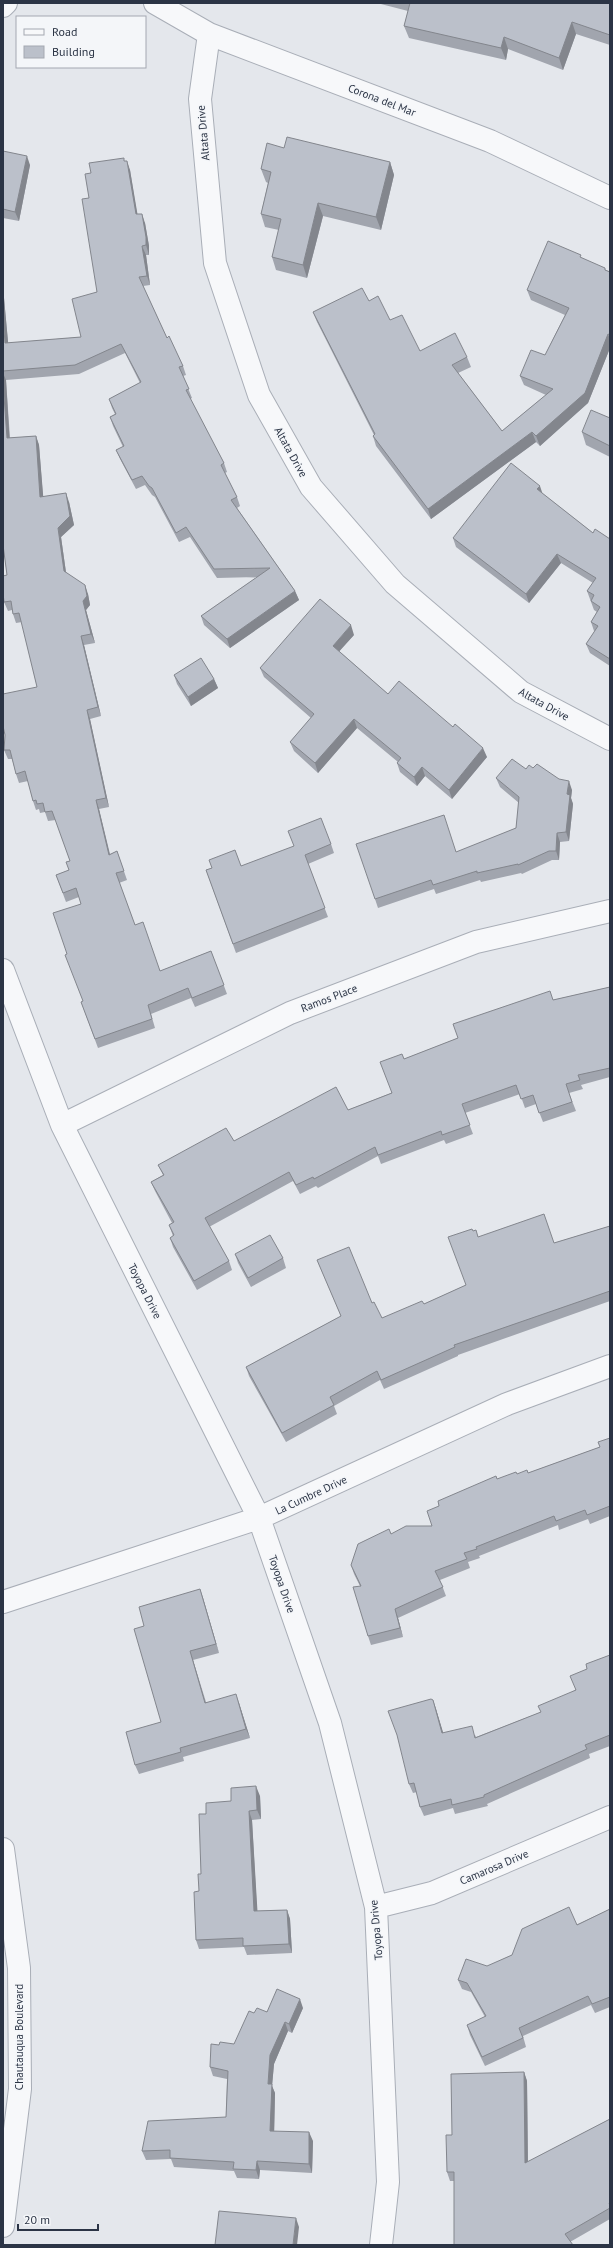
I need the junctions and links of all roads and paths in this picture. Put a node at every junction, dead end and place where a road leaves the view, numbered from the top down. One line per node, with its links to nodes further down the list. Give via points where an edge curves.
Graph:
1 (6, 3): 3 (street)
2 (155, 3): 4 (street, Corona del Mar)
3 (3, 6)
4 (209, 34): 5 (street, Corona del Mar, via 490,141); 6 (street, Altata Drive, via 200,99 215,263 259,395 311,487 395,584 521,692)
5 (610, 198)
6 (610, 740)
7 (610, 911): 9 (street, Ramos Place, via 476,942 290,1013)
8 (3, 970): 9 (street, Toyopa Drive)
9 (62, 1125): 11 (street, Toyopa Drive)
10 (610, 1366): 11 (street, La Cumbre Drive, via 507,1404)
11 (259, 1518): 12 (street, La Cumbre Drive); 15 (street, Toyopa Drive, via 330,1723)
12 (3, 1602)
13 (610, 1817): 15 (street, Camarosa Drive, via 432,1893)
14 (3, 1849): 16 (street, Chautauqua Boulevard, via 19,1968 20,2089)
15 (376, 1907): 17 (street, Toyopa Drive, via 388,2182)
16 (3, 2226)
17 (381, 2245)

